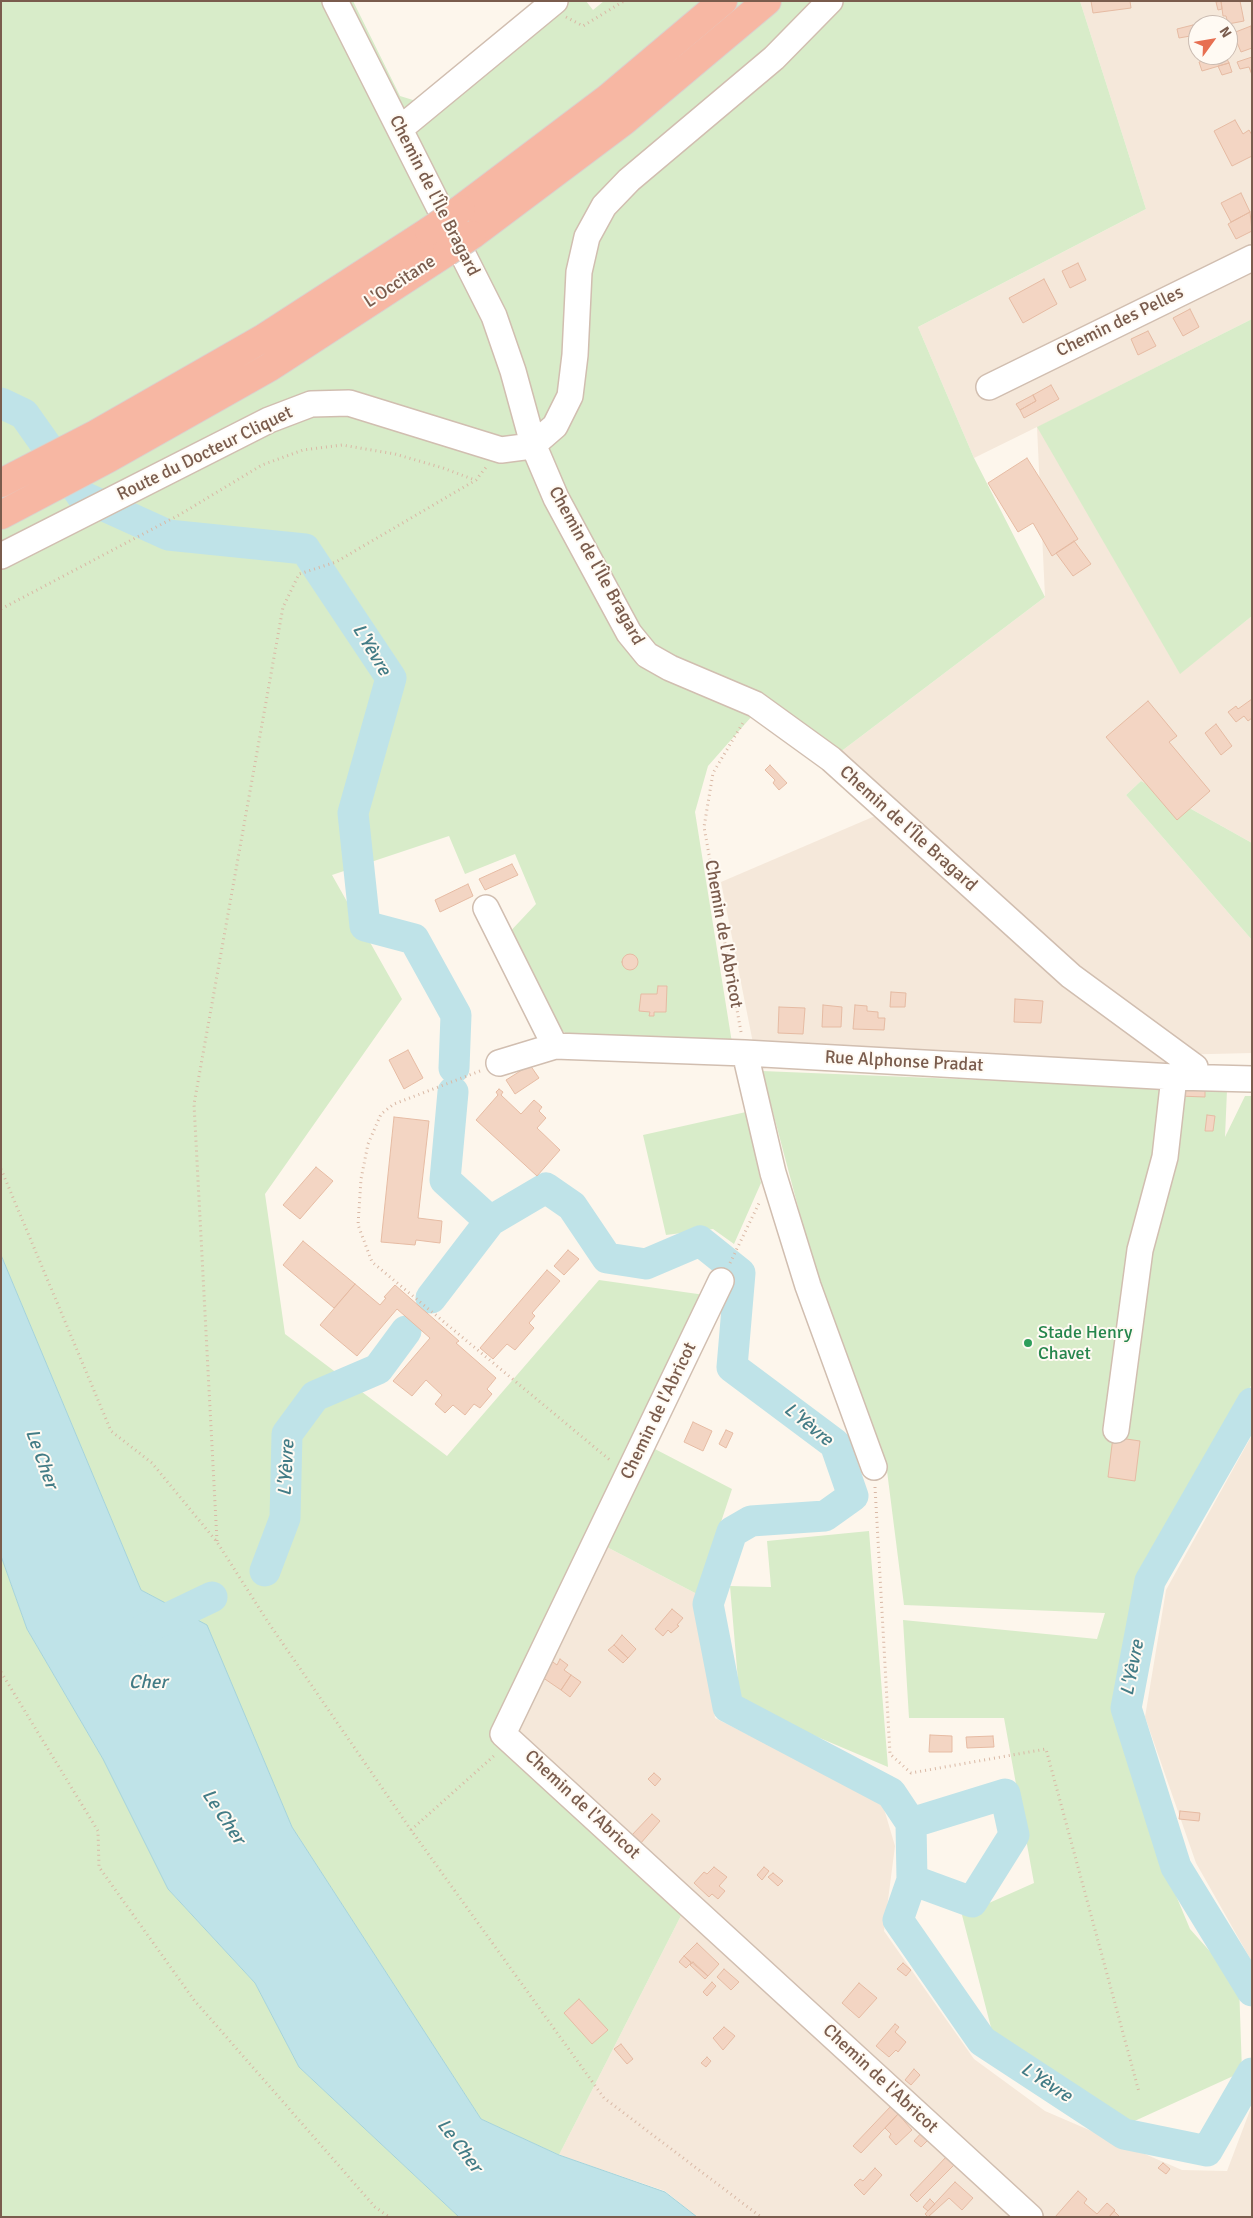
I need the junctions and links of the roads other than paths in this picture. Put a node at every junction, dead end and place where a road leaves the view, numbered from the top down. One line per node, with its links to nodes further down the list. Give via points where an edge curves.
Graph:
1 (335, 1): 6 (street, Chemin de l'Île Bragard)
2 (723, 1): 10 (highway, L'Occitane, bridge, via 608,98 462,209 262,339 96,434)
3 (767, 1): 11 (highway, L'Occitane, bridge, via 624,120 447,252 270,367)
4 (830, 1): 9 (street, via 774,58 629,180 604,206 587,237 579,272 570,396 555,426)
5 (551, 5): 6 (street)
6 (401, 128): 9 (street, Chemin de l'Île Bragard, via 494,316)
7 (1252, 258): 8 (street, Chemin des Pelles)
8 (989, 387)
9 (533, 444): 12 (street, Route du Docteur Cliquet, via 501,450 349,403 311,404 270,420); 17 (street, Chemin de l'Île Bragard, via 561,506 629,632 647,655 755,704 831,759 1071,976 1195,1067)
10 (1, 483)
11 (1, 515)
12 (1, 556)
13 (486, 908): 14 (street)
14 (555, 1046): 15 (street, Rue Alphonse Pradat); 16 (street, Rue Alphonse Pradat)
15 (745, 1054): 17 (street, Rue Alphonse Pradat); 21 (street, via 773,1173 808,1286)
16 (499, 1063)
17 (1184, 1077): 18 (street, Rue Alphonse Pradat); 20 (street, via 1140,1250)
18 (1252, 1079)
19 (721, 1282): 22 (street, Chemin de l'Abricot, via 503,1734)
20 (1116, 1430)
21 (874, 1467)
22 (1030, 2217)

